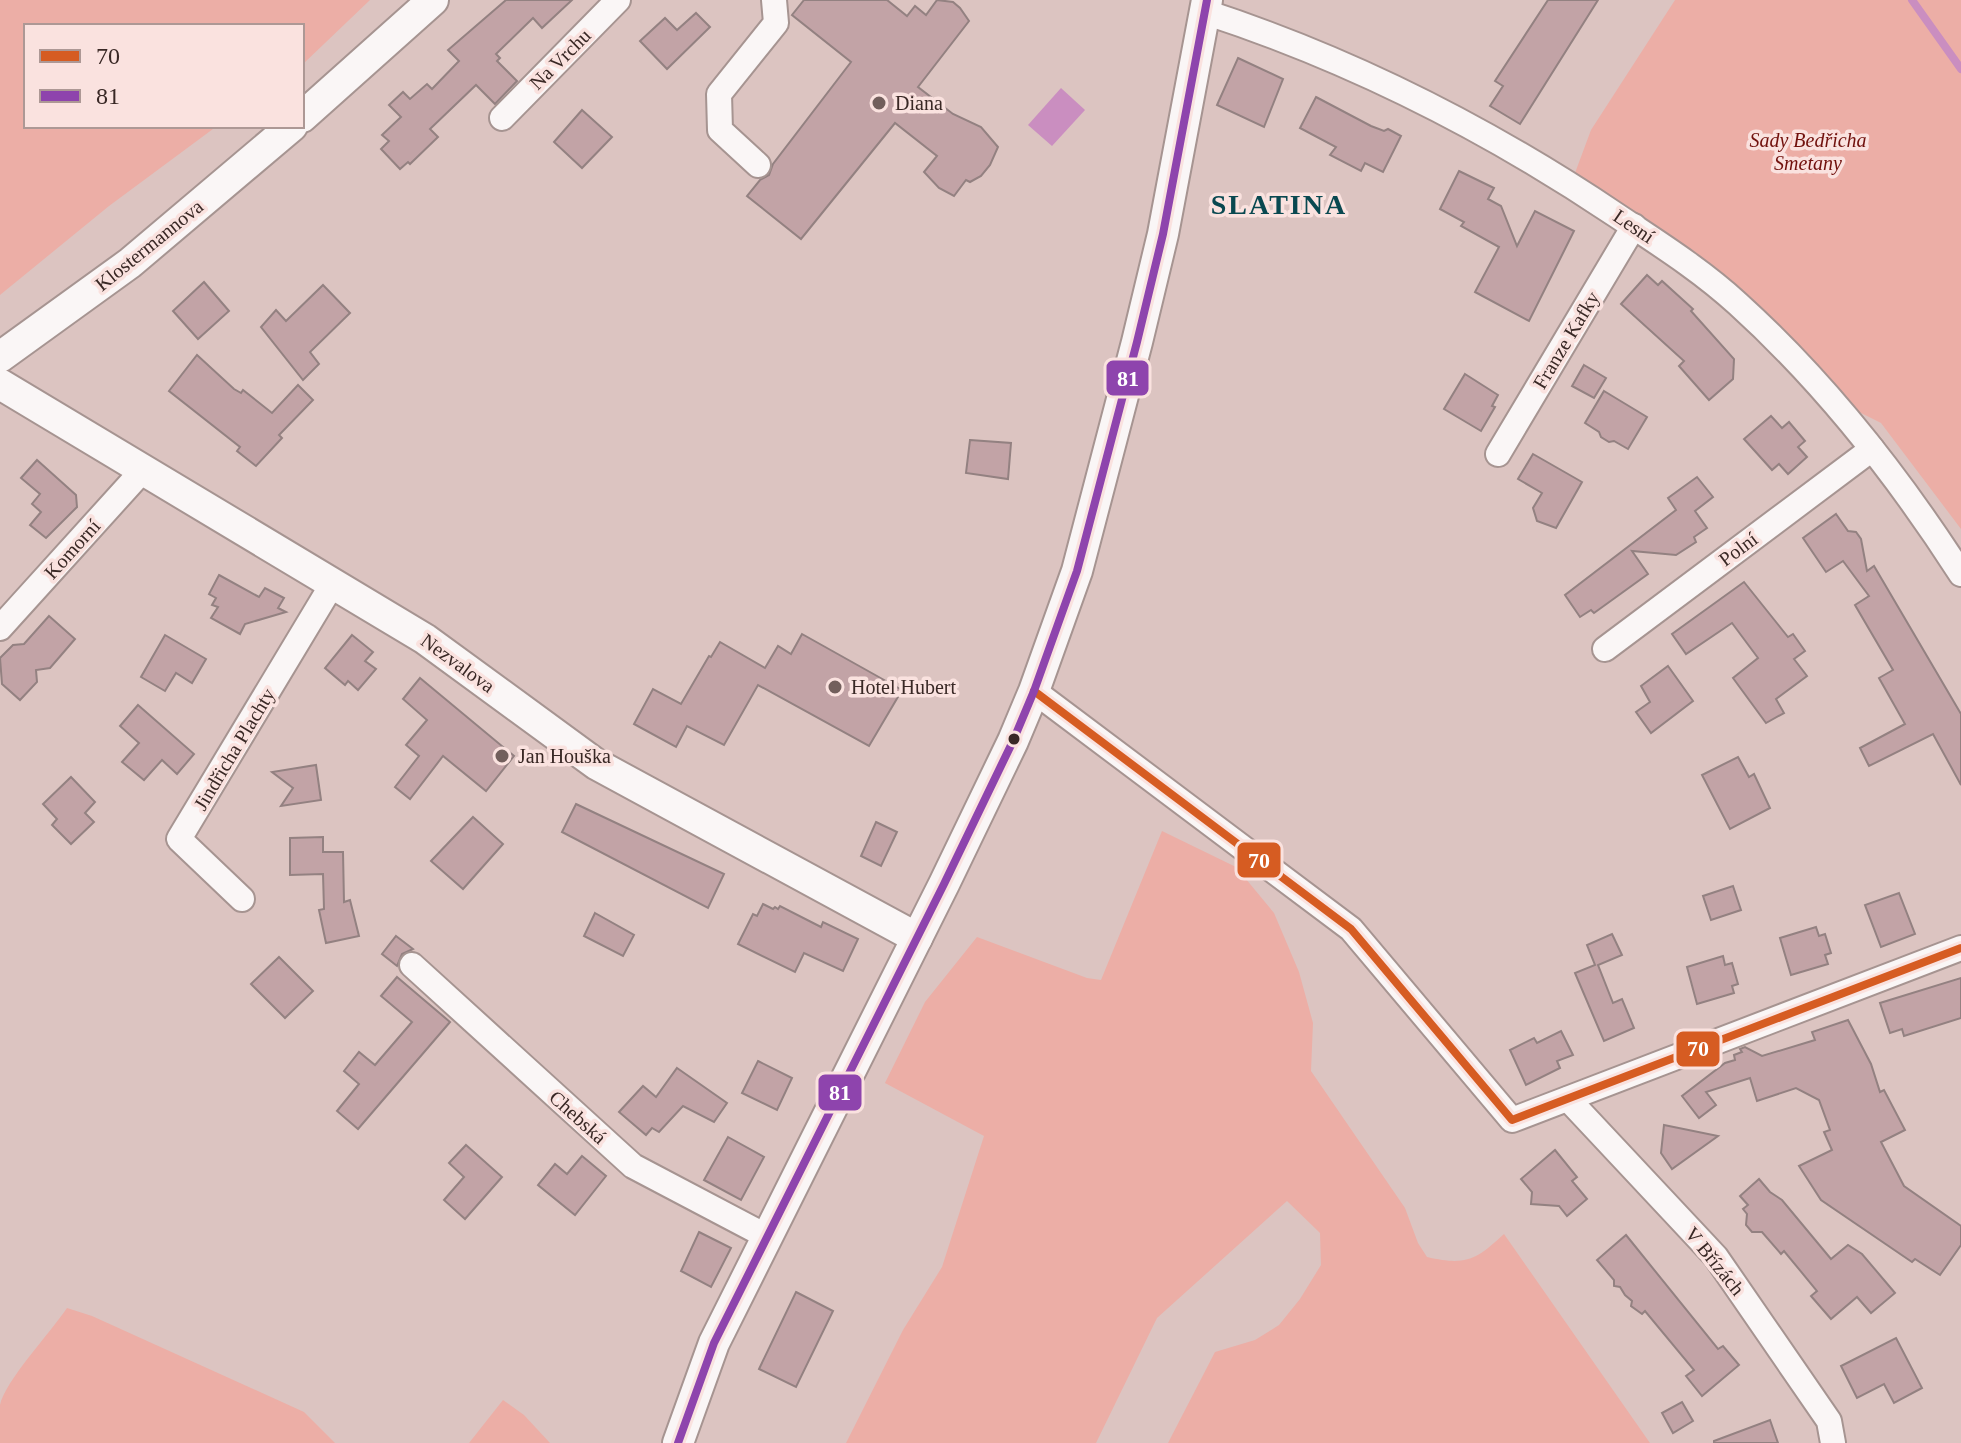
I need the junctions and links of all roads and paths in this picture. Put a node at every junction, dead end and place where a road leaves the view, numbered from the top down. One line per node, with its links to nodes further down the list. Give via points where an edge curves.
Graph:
1 (433, 0): 5 (street)
2 (618, 0): 6 (street, Na Vrchu)
3 (774, 0): 8 (street, via 776,23 719,94 720,130)
4 (1206, 6): 9 (street, Lesní, via 1472,126); 19 (street, via 1163,234 1114,434 1077,571)
5 (304, 115)
6 (502, 118)
7 (290, 128): 10 (street, Klostermannova, via 130,263)
8 (758, 165)
9 (1634, 226): 12 (street, Lesní, via 1738,303); 13 (street, Franze Kafky)
10 (0, 357)
11 (0, 384): 14 (street, Nezvalova)
12 (1872, 449): 15 (street, Lesní); 18 (street, Polní)
13 (1498, 454)
14 (143, 470): 16 (street, Nezvalova); 17 (street, Komorní)
15 (1961, 574)
16 (333, 583): 20 (street, Jindřicha Plachty, via 179,839); 21 (street, Nezvalova, via 425,639 596,764)
17 (0, 628)
18 (1605, 649)
19 (1034, 691): 21 (street); 24 (street, via 1351,929 1512,1120)
20 (242, 899)
21 (917, 938): 25 (street)
22 (1961, 948): 24 (street)
23 (412, 965): 25 (street, Chebská, via 633,1166)
24 (1568, 1099): 27 (street, V Břízách, via 1716,1257 1829,1421)
25 (766, 1236): 26 (street, via 714,1343)
26 (678, 1443)
27 (1833, 1443)

